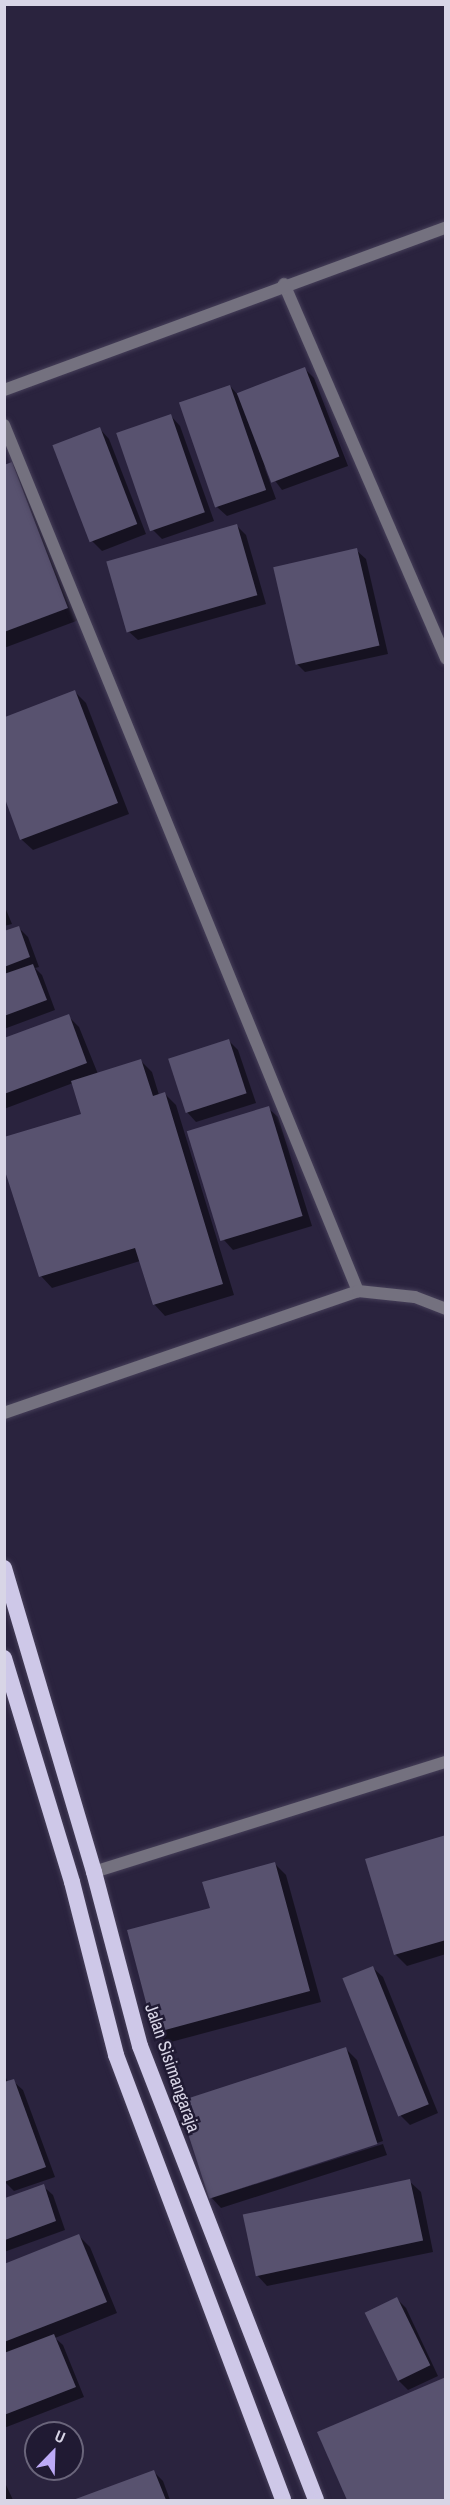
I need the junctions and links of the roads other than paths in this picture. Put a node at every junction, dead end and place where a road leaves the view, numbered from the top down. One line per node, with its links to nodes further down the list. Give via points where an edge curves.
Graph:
1 (446, 227): 2 (street)
2 (284, 284): 3 (street); 5 (street)
3 (4, 390)
4 (4, 425): 6 (street)
5 (446, 658)
6 (358, 1291): 7 (street, via 415,1297); 8 (street)
7 (446, 1309)
8 (4, 1413)
9 (4, 1568): 12 (highway, Jalan Sisimangaraja)
10 (4, 1658): 13 (highway, via 72,1882 116,2055)
11 (446, 1762): 12 (street)
12 (94, 1872): 14 (highway, Jalan Sisimangaraja, via 140,2046)
13 (283, 2500)
14 (316, 2500)

